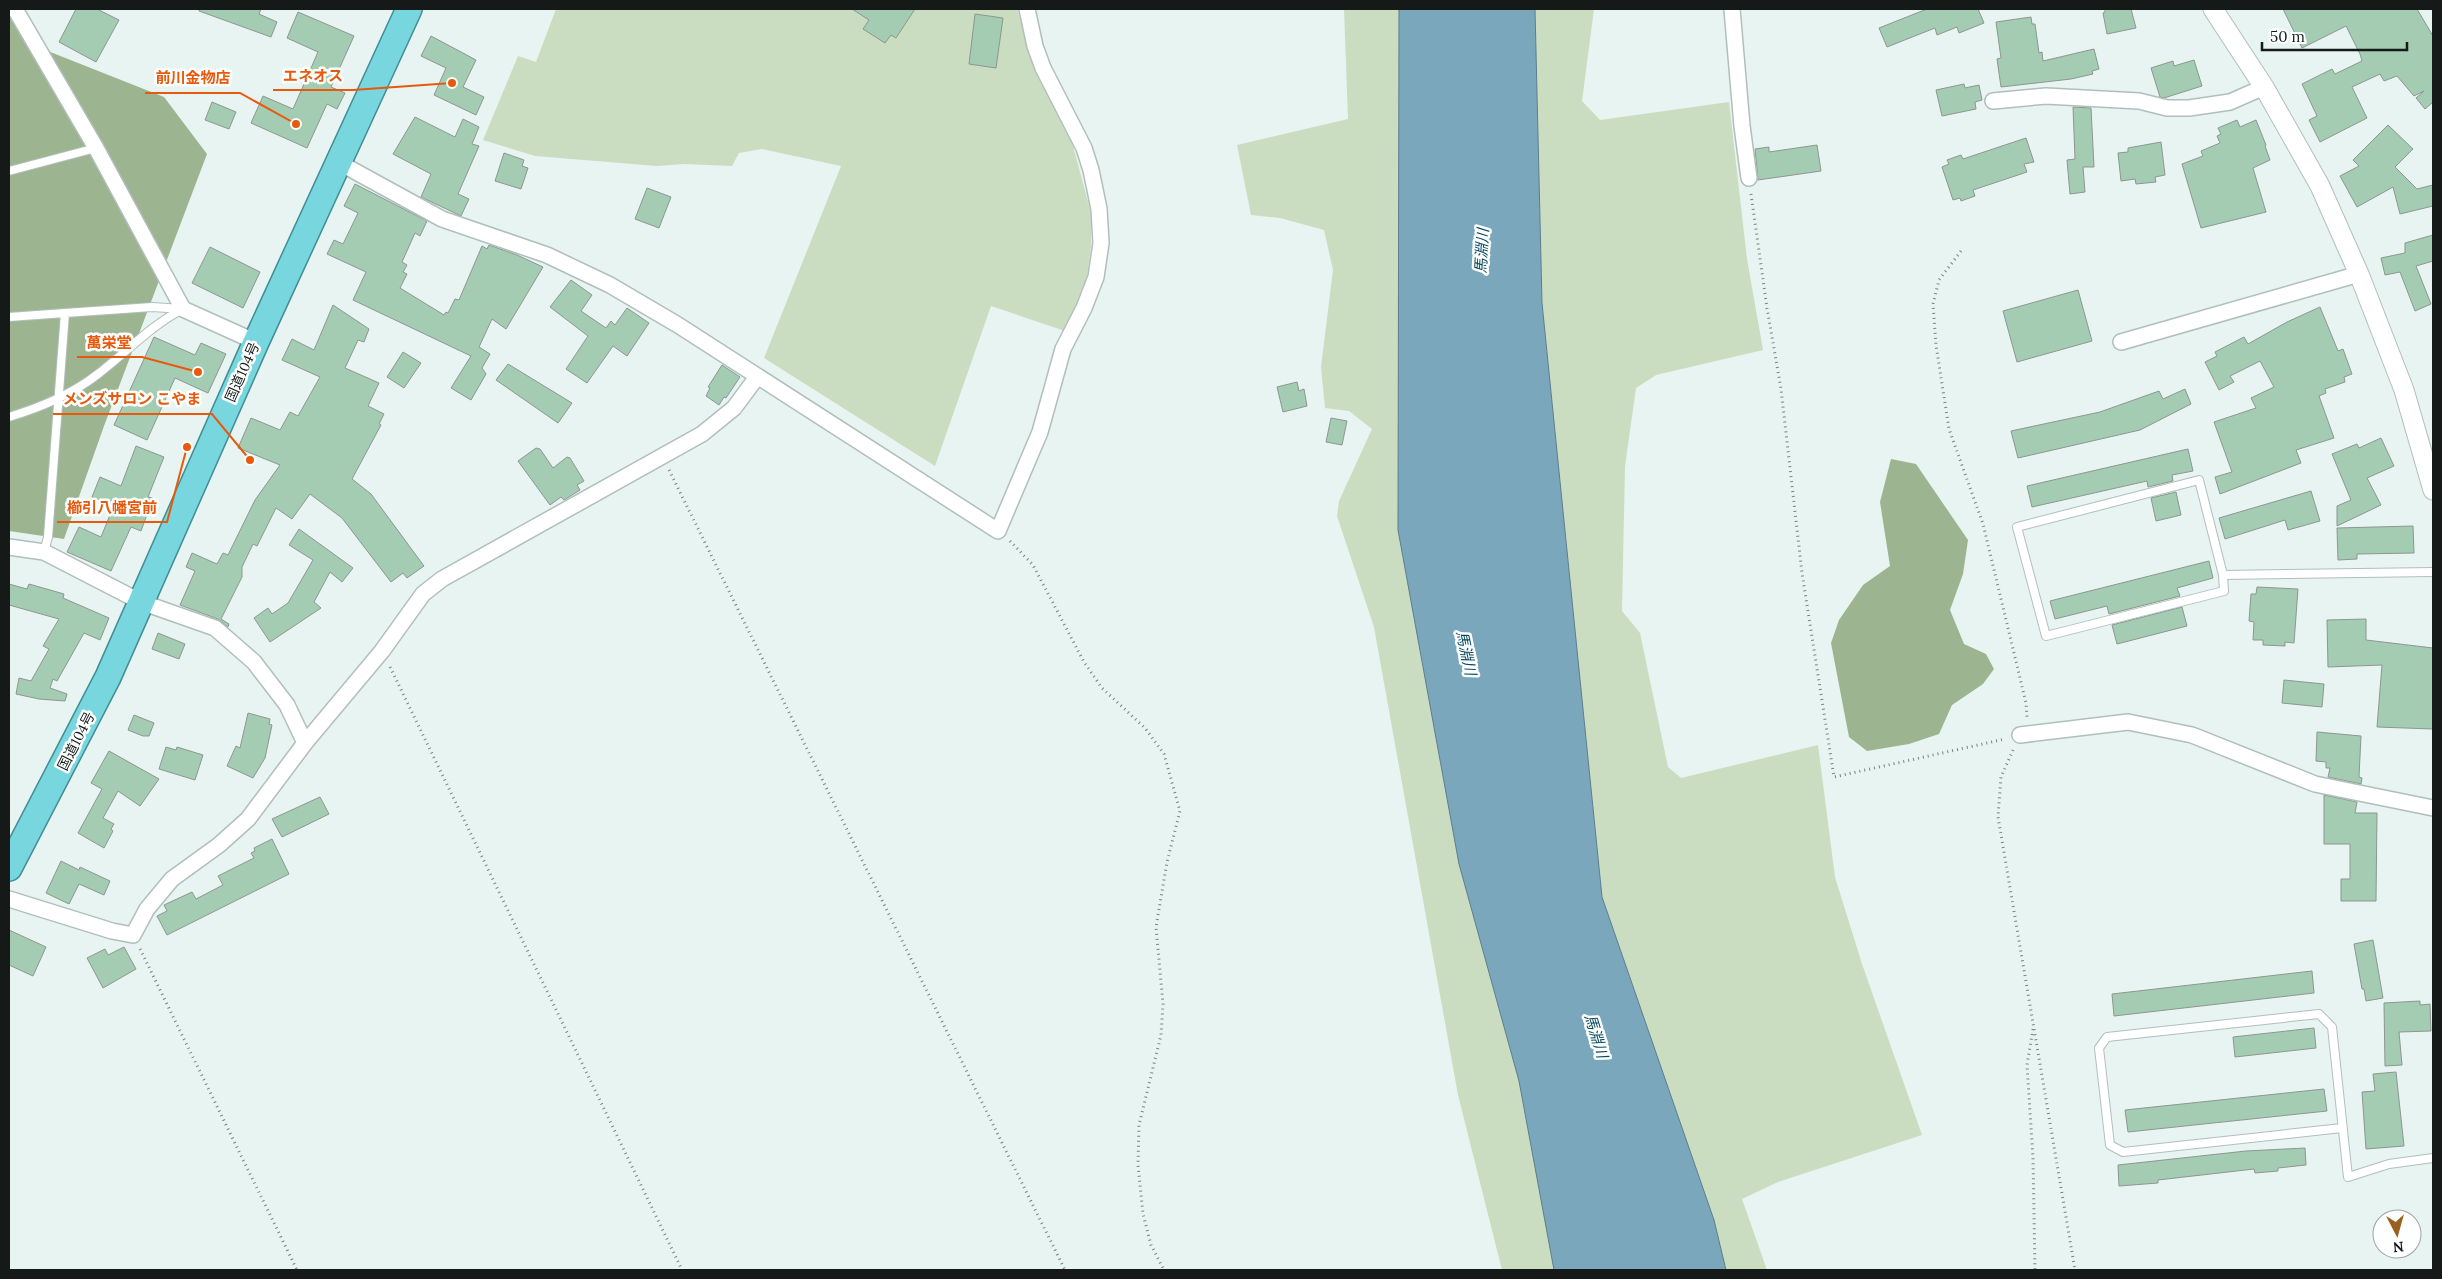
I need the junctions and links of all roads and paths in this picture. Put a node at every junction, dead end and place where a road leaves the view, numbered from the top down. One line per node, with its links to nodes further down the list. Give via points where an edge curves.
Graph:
1 (15, 9): 8 (street)
2 (409, 9): 9 (highway, 国道104号)
3 (1027, 9): 24 (street, via 1043,68 1089,163 1099,209 1101,243 1096,277 1063,349 1040,432)
4 (1732, 9): 11 (street)
5 (2212, 9): 6 (street)
6 (2264, 87): 7 (street, via 2230,102 2189,108 2167,108 2139,101 2046,96); 13 (street, via 2320,186)
7 (1994, 101)
8 (96, 148): 10 (lane); 14 (street)
9 (338, 162): 17 (highway, 国道104号); 19 (street, via 442,219 547,255 610,285 678,324)
10 (9, 171)
11 (1749, 178): 31 (path, via 1781,389 1802,573 1834,777)
12 (1961, 251): 31 (path, via 1937,288 1933,304 1936,345 1950,428 1983,524 2026,703 2027,719)
13 (2358, 274): 18 (street); 23 (street, via 2404,390)
14 (184, 308): 15 (lane); 17 (street); 20 (lane, via 162,319 99,374)
15 (65, 313): 16 (lane); 20 (lane)
16 (9, 317)
17 (256, 342): 29 (highway, 国道104号)
18 (2121, 342)
19 (757, 377): 22 (street, via 734,408 702,434); 24 (street)
20 (58, 399): 21 (lane); 26 (lane, via 48,537)
21 (9, 417)
22 (662, 456): 30 (street, via 442,579 423,594); 42 (path)
23 (2433, 490)
24 (998, 530): 43 (path, via 1033,565 1084,662 1102,688 1145,728 1164,754 1180,811 1156,927 1163,1004 1161,1035 1139,1125 1138,1166 1143,1214)
25 (9, 547): 26 (street)
26 (44, 552): 29 (street)
27 (2433, 572): 28 (lane)
28 (2223, 575): 28 (lane, via 2199,480 2017,527 2046,636 2224,591)
29 (141, 602): 32 (street, via 215,628 254,662 287,705); 34 (highway, 国道104号, via 108,677)
30 (382, 650): 32 (street); 41 (path)
31 (2020, 735): 33 (street, via 2128,722 2192,735 2315,784); 37 (path, via 2001,777 1998,817)
32 (305, 744): 36 (street, via 248,820 219,846 172,879 146,909)
33 (2433, 808)
34 (9, 868)
35 (9, 899): 36 (street)
36 (133, 935): 40 (path)
37 (2033, 1026): 44 (path, via 2027,1065); 45 (path)
38 (2342, 1128): 38 (lane, via 2332,1027 2319,1014 2107,1037 2099,1048 2110,1145 2123,1152); 39 (lane, via 2348,1177 2389,1164)
39 (2433, 1158)
40 (297, 1270)
41 (682, 1270)
42 (1065, 1270)
43 (1164, 1270)
44 (2035, 1270)
45 (2075, 1270)

